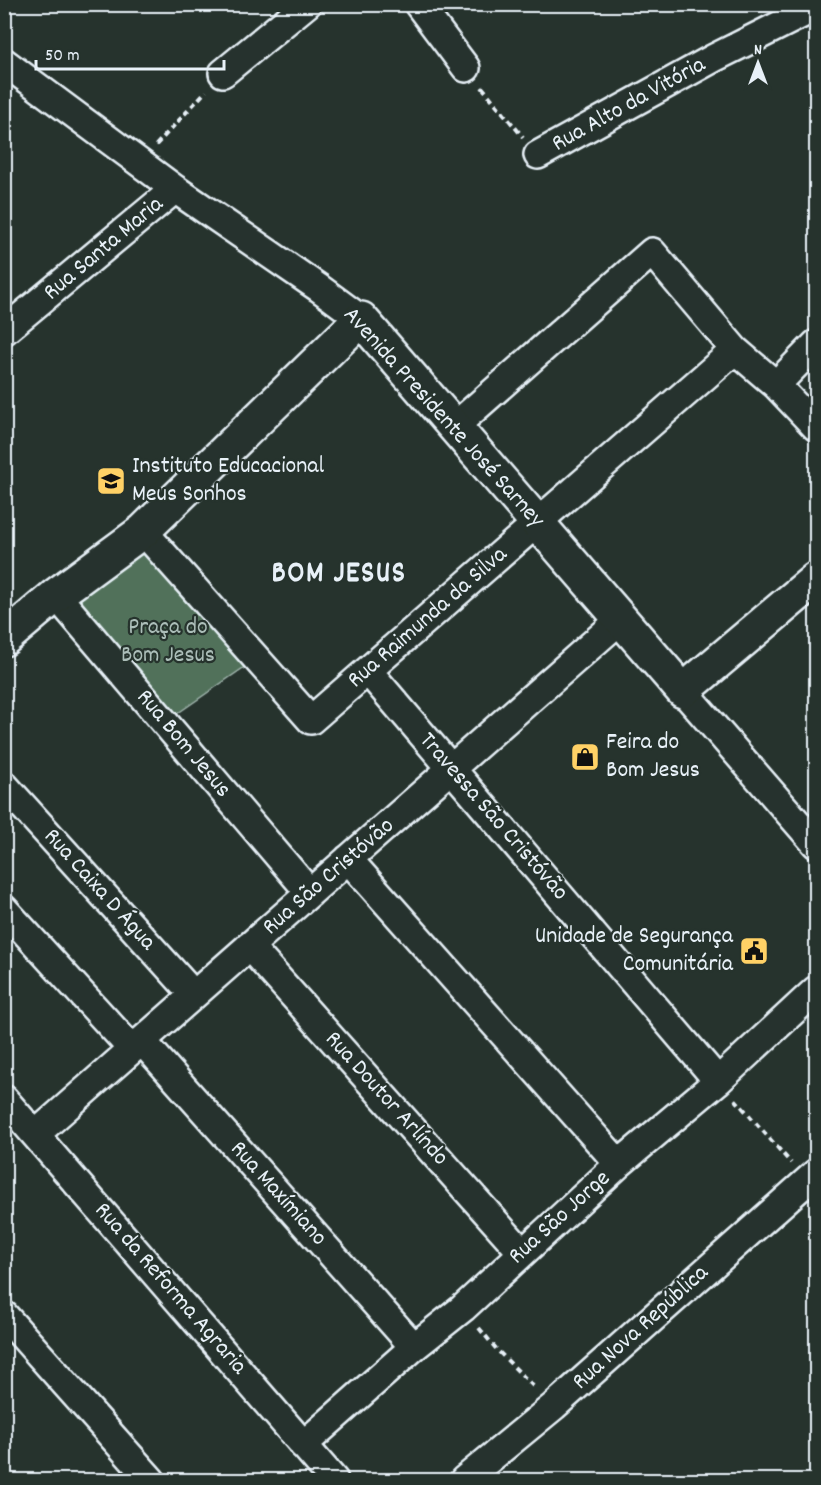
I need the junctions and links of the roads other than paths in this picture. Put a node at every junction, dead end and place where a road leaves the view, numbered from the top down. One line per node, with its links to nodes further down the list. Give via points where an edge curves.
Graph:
1 (307, 4): 6 (street)
2 (417, 4): 5 (street)
3 (816, 7): 7 (street, Rua Alto da Vitória)
4 (4, 62): 8 (street, Avenida Presidente José Sarney)
5 (466, 68)
6 (223, 73)
7 (538, 155)
8 (176, 189): 9 (street, Avenida Presidente José Sarney); 10 (street, Rua Santa Maria)
9 (361, 319): 14 (street, Avenida Presidente José Sarney); 17 (street)
10 (4, 331)
11 (816, 344): 13 (street)
12 (735, 350): 13 (street); 14 (street, via 652,252); 16 (street, Rua Raimunda da Silva)
13 (776, 385): 15 (street)
14 (454, 427): 16 (street, Avenida Presidente José Sarney)
15 (816, 427)
16 (537, 522): 20 (street, Avenida Presidente José Sarney); 22 (street, Rua Raimunda da Silva)
17 (143, 531): 19 (street); 22 (street, Rua Raimunda da Silva, via 311,720)
18 (816, 579): 23 (street)
19 (56, 595): 21 (street); 28 (street, Rua Bom Jesus)
20 (621, 620): 23 (street, Avenida Presidente José Sarney); 24 (street, Rua São Cristóvão)
21 (4, 639)
22 (368, 671): 24 (street, Travessa São Cristóvão)
23 (683, 691): 26 (street, Avenida Presidente José Sarney)
24 (451, 769): 27 (street, Rua São Cristóvão); 34 (street, Travessa São Cristóvão)
25 (4, 785): 32 (street, Rua Caixa D Água)
26 (816, 844)
27 (348, 859): 28 (street, Rua São Cristóvão); 37 (street)
28 (310, 893): 30 (street, Rua São Cristóvão)
29 (4, 909): 33 (street, Rua Maxímiano)
30 (249, 946): 32 (street, Rua São Cristóvão); 39 (street, Rua Doutor Arlíndo)
31 (816, 990): 34 (street, Rua São Jorge)
32 (194, 995): 33 (street, Rua São Cristóvão)
33 (137, 1045): 36 (street, Rua São Cristóvão); 41 (street, Rua Maxímiano)
34 (718, 1081): 37 (street, Rua São Jorge)
35 (4, 1099): 36 (street, Rua da Reforma Agraria)
36 (36, 1134): 42 (street, Rua da Reforma Agraria)
37 (620, 1164): 39 (street, Rua São Jorge)
38 (812, 1177): 45 (street, Rua Nova República, via 554,1406)
39 (522, 1252): 41 (street, Rua São Jorge, via 463,1308)
40 (4, 1315): 43 (street)
41 (414, 1347): 42 (street, Rua São Jorge)
42 (303, 1445): 44 (street, Rua da Reforma Agraria)
43 (151, 1480)
44 (334, 1480)
45 (464, 1480)

